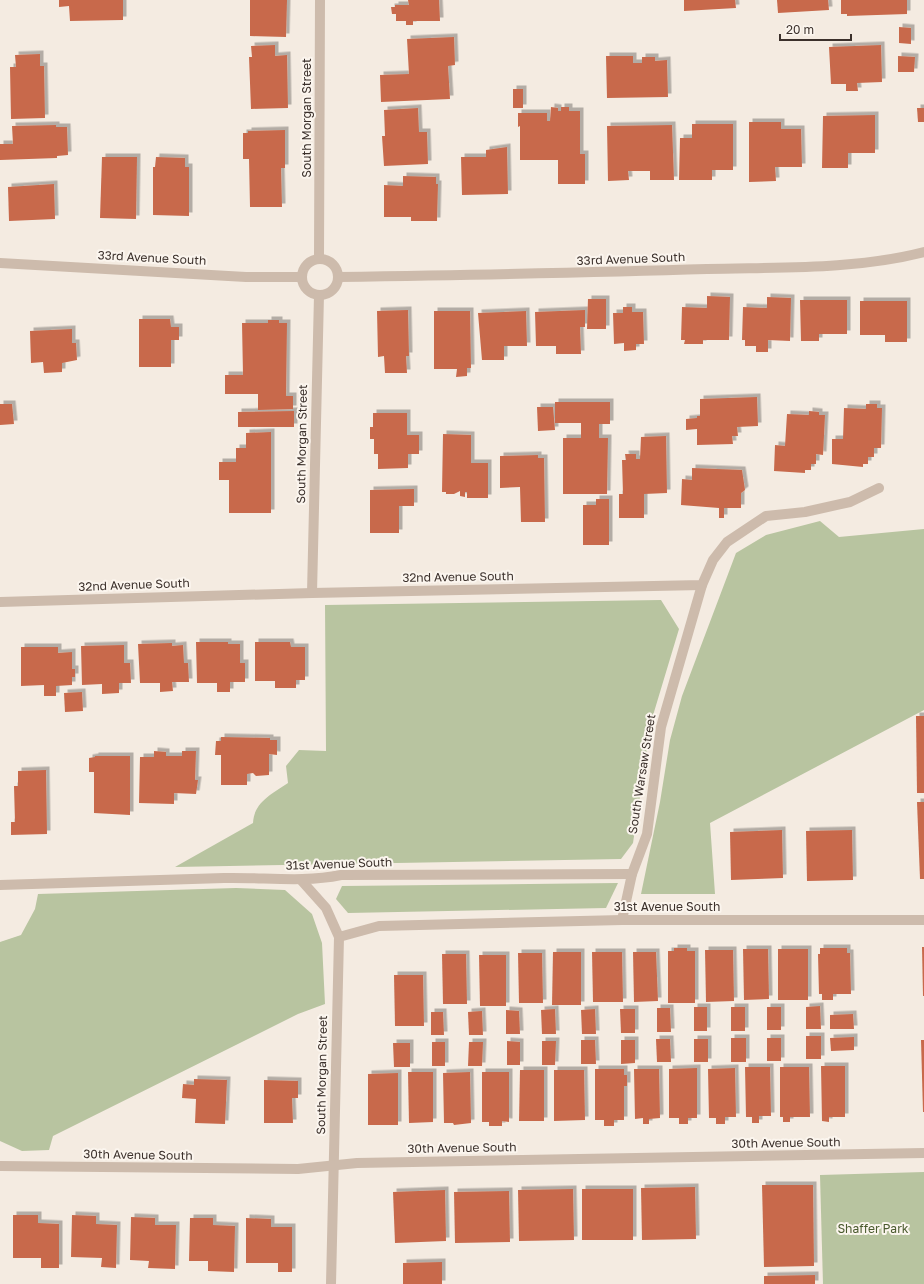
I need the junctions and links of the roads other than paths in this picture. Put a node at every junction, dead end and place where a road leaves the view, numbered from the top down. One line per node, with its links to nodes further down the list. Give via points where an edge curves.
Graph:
1 (320, 0): 3 (street, South Morgan Street)
2 (924, 252): 6 (street, 33rd Avenue South, via 831,266)
3 (319, 259): 5 (street, via 306,266); 6 (street, via 333,265)
4 (0, 263): 5 (street, 33rd Avenue South, via 246,277)
5 (302, 277): 7 (street, via 305,289)
6 (338, 277): 7 (street, via 336,287 332,291)
7 (319, 295): 10 (street, South Morgan Street)
8 (879, 488): 9 (street, via 850,502 805,512 766,516 727,542 713,560)
9 (702, 585): 10 (street, 32nd Avenue South); 12 (street, South Warsaw Street, via 661,727 647,834)
10 (312, 593): 11 (street, 32nd Avenue South)
11 (0, 602)
12 (632, 874): 13 (street, 31st Avenue South, via 342,875 318,880); 15 (street, South Warsaw Street)
13 (301, 880): 14 (street, 31st Avenue South, via 226,878); 17 (street, South Morgan Street, via 326,908)
14 (0, 885)
15 (622, 920): 16 (street, 31st Avenue South); 17 (street, 31st Avenue South, via 379,926)
16 (924, 920)
17 (339, 937): 20 (street, South Morgan Street)
18 (924, 1153): 20 (street, 30th Avenue South, via 365,1163)
19 (0, 1166): 20 (street, 30th Avenue South, via 298,1169)
20 (333, 1166): 21 (street, South Morgan Street)
21 (331, 1284)

